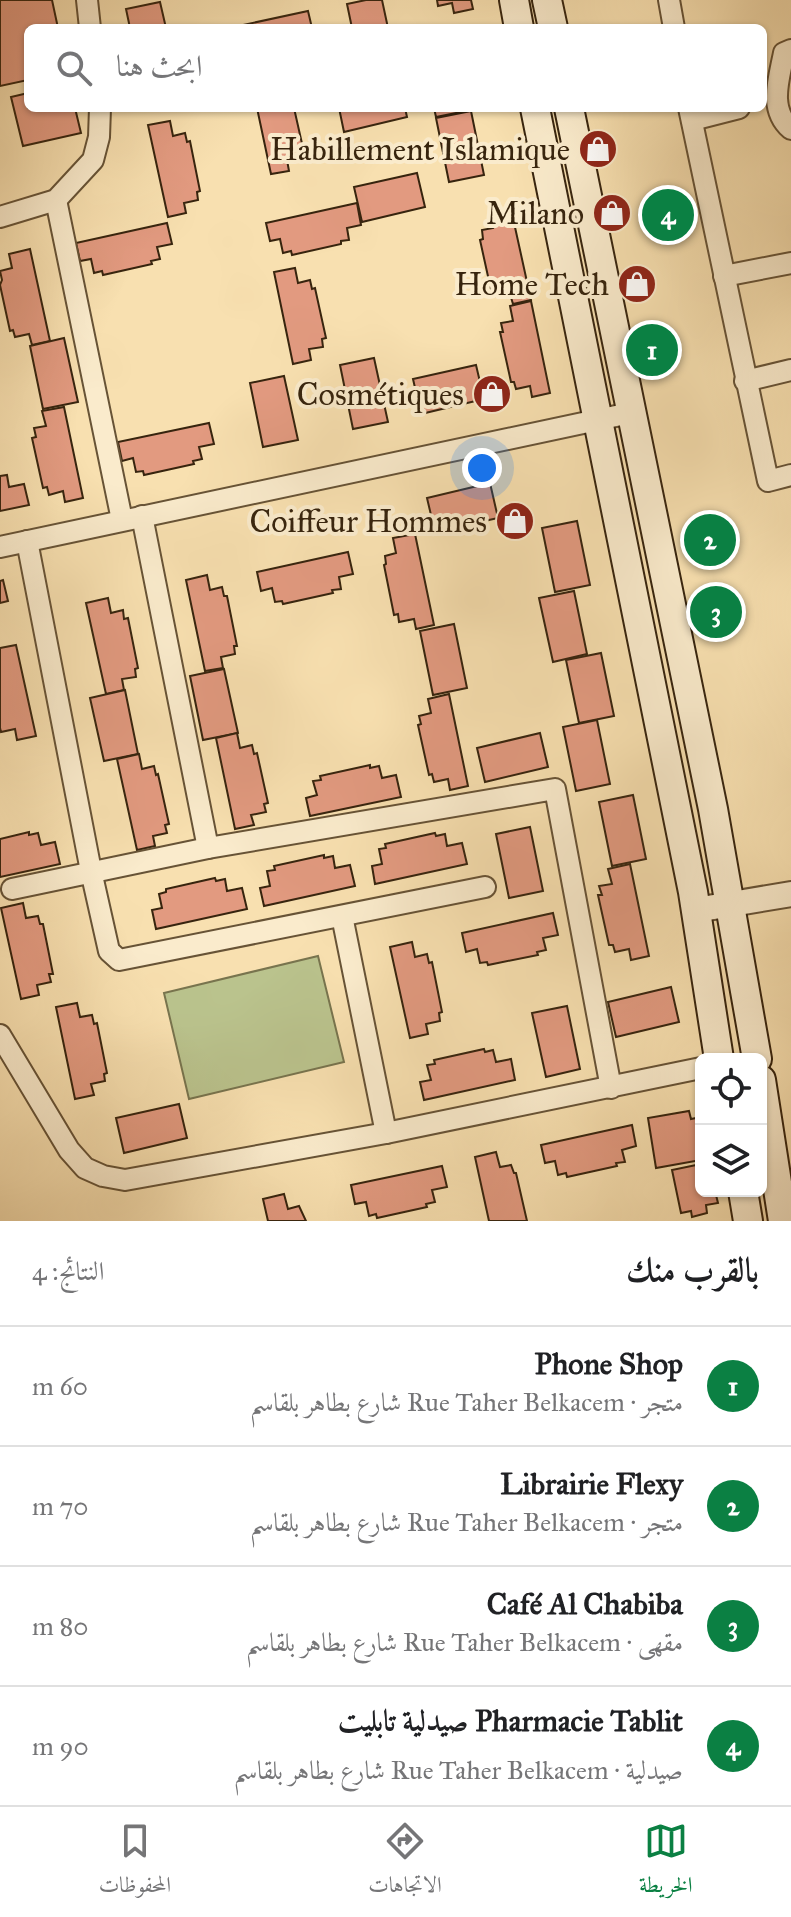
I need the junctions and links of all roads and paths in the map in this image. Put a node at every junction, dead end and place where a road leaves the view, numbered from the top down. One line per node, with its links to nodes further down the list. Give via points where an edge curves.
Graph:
1 (87, 0): 5 (street)
2 (514, 0): 6 (main road)
3 (547, 0): 7 (main road)
4 (669, 0): 8 (street)
5 (90, 24)
6 (518, 24)
7 (552, 24)
8 (673, 24)
9 (791, 50): 10 (street, via 784,53)
10 (769, 100): 15 (street)
11 (104, 112): 16 (street, via 93,160)
12 (536, 112): 23 (main road)
13 (570, 112): 22 (main road)
14 (691, 114): 19 (street)
15 (791, 129)
16 (56, 200): 17 (street); 25 (street)
17 (0, 217)
18 (791, 263): 19 (street)
19 (724, 276): 21 (street)
20 (791, 370): 21 (street)
21 (745, 381): 24 (street, via 768,481)
22 (630, 413): 23 (street); 33 (main road)
23 (598, 420): 25 (street); 34 (main road)
24 (791, 475)
25 (132, 518): 26 (street); 28 (street)
26 (27, 541): 27 (street); 29 (street)
27 (0, 547)
28 (208, 848): 29 (street); 40 (street, via 555,789)
29 (91, 871): 31 (street); 35 (street, via 109,951 119,960)
30 (485, 887): 35 (street)
31 (12, 889)
32 (791, 894): 33 (street)
33 (732, 905): 34 (street); 38 (main road)
34 (696, 910): 37 (main road)
35 (342, 916): 42 (street)
36 (0, 1035): 42 (street, via 69,1150 85,1168 103,1176 146,1177)
37 (718, 1053)
38 (756, 1053)
39 (695, 1069): 40 (street)
40 (611, 1088): 42 (street)
41 (767, 1108): 43 (main road)
42 (386, 1133)
43 (785, 1192): 46 (main road)
44 (744, 1197): 45 (main road)
45 (748, 1221)
46 (783, 1221)

